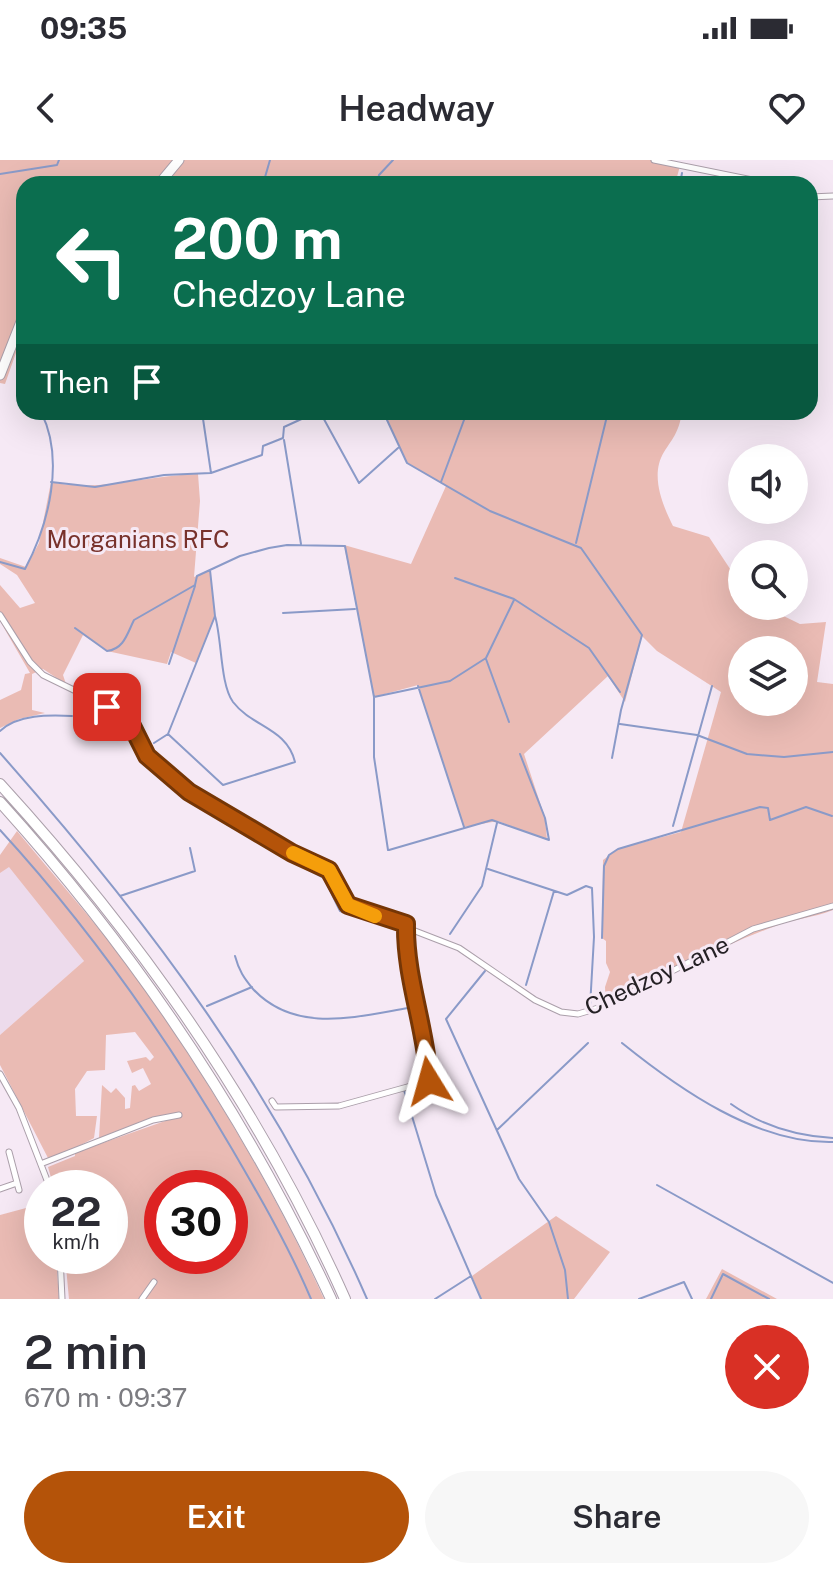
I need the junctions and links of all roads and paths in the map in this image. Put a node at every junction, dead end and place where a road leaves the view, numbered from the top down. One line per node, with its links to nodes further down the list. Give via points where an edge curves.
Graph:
1 (179, 160): 3 (main road)
2 (654, 160): 4 (street)
3 (166, 176)
4 (733, 176)
5 (16, 334): 6 (main road)
6 (0, 375)
7 (0, 615): 11 (street, Chedzoy Lane, via 36,669 52,682 127,716 147,756 189,792 329,870 348,905)
8 (0, 784): 24 (highway, via 149,966 224,1075 277,1162)
9 (0, 802): 23 (highway, via 143,978 214,1084 301,1235)
10 (833, 906): 11 (street, Chedzoy Lane, via 753,929 605,1006 578,1014 535,1000 459,948)
11 (406, 924): 13 (street, via 405,950 429,1081 317,1109 276,1107)
12 (0, 1074): 16 (street)
13 (272, 1101)
14 (179, 1115): 16 (street)
15 (9, 1152): 18 (street, via 18,1186)
16 (43, 1163): 17 (street)
17 (45, 1170)
18 (0, 1189)
19 (61, 1274): 21 (street)
20 (154, 1282): 22 (street)
21 (62, 1299)
22 (142, 1299)
23 (331, 1299)
24 (345, 1299)

